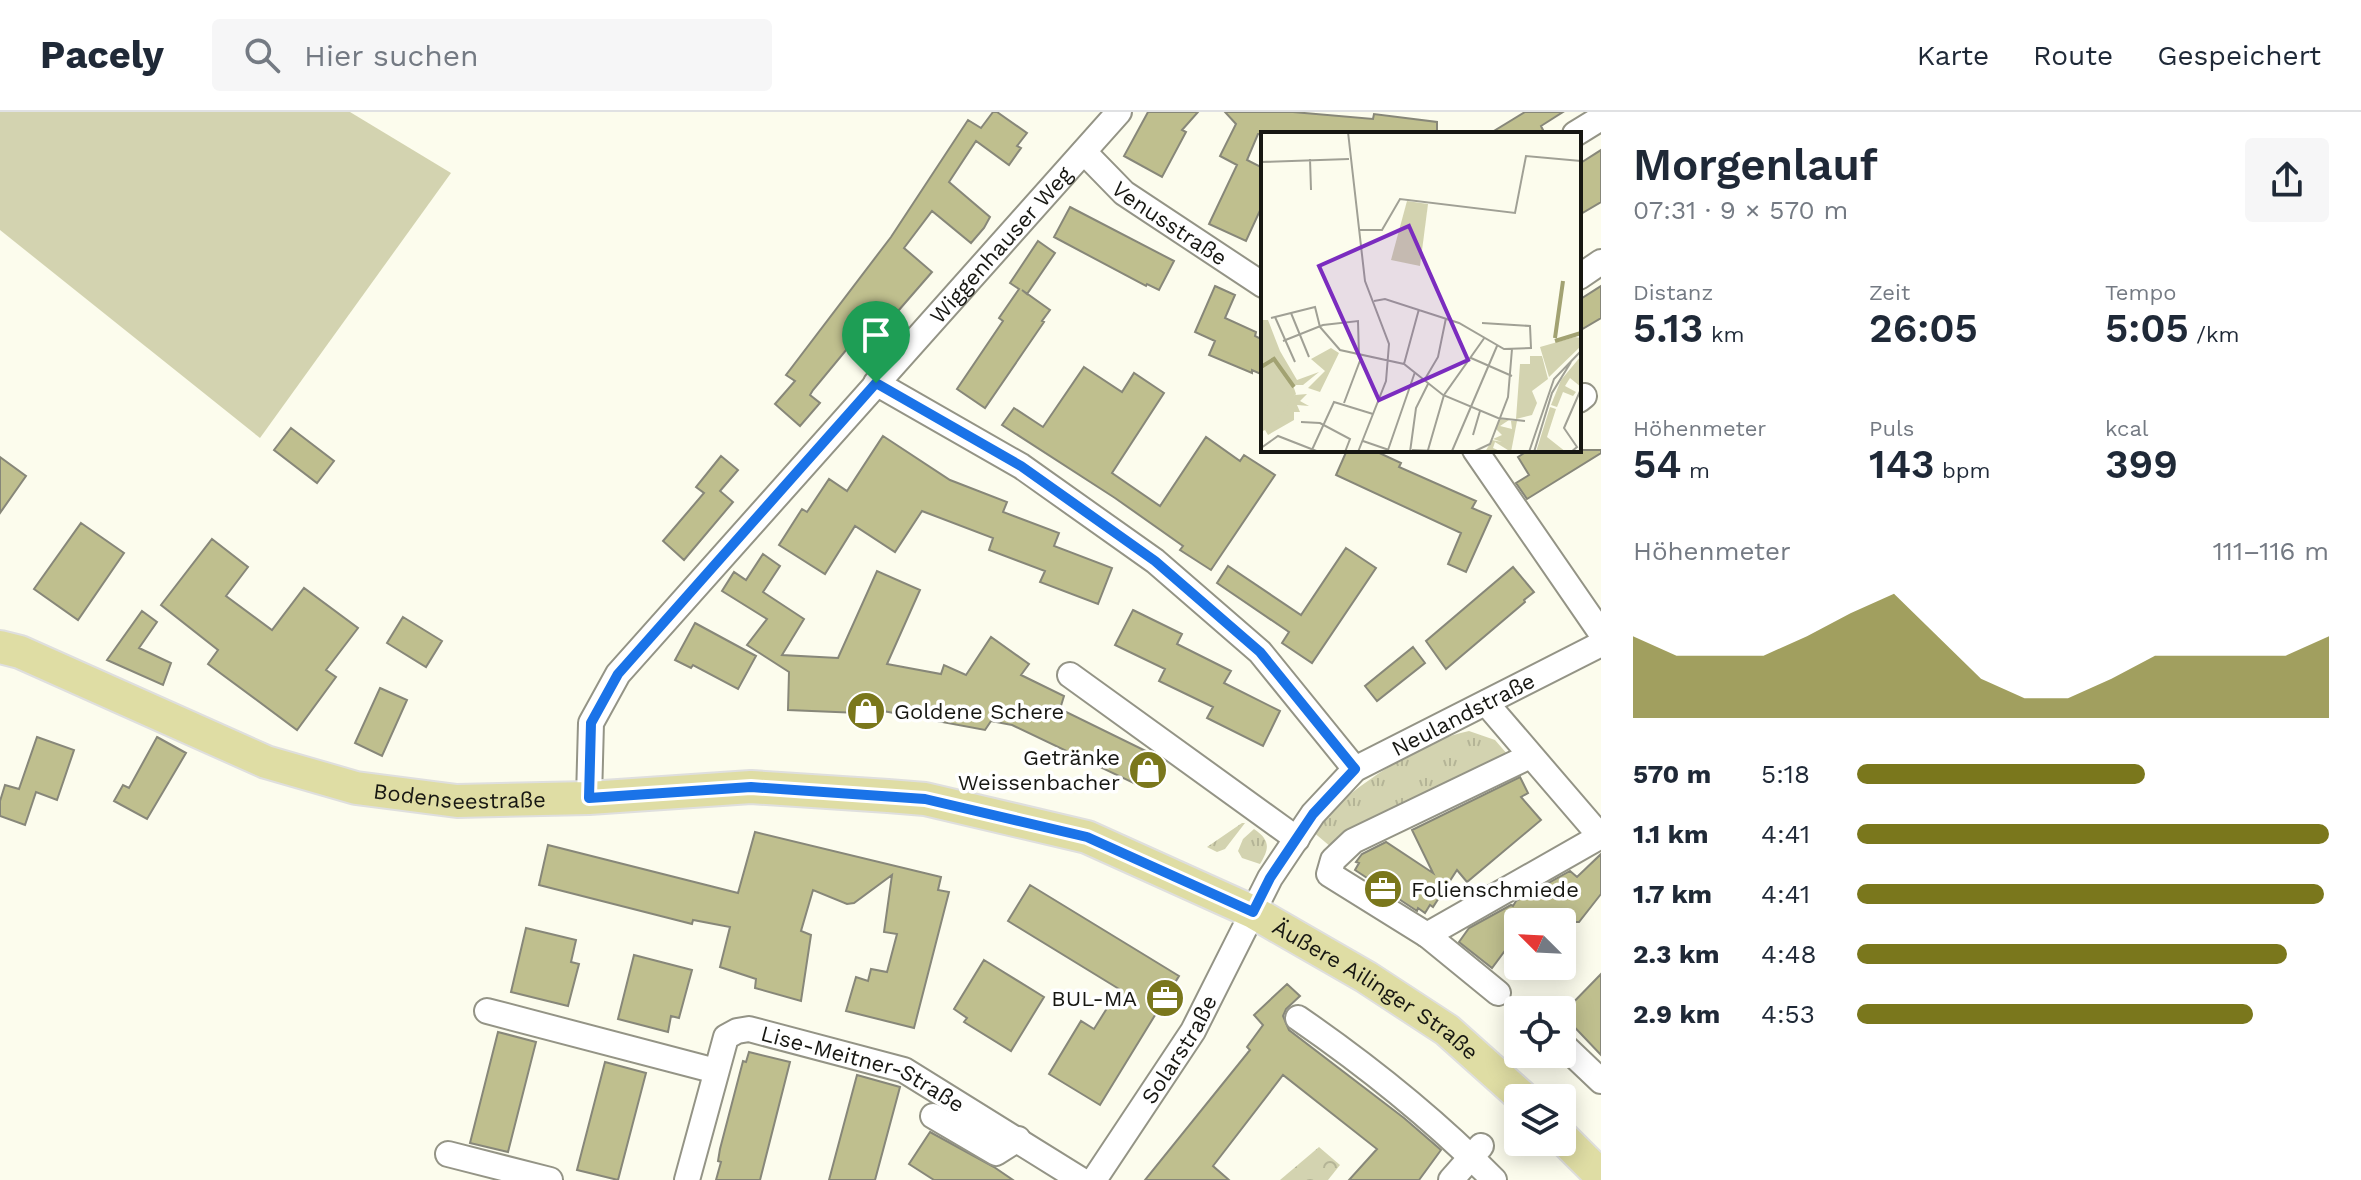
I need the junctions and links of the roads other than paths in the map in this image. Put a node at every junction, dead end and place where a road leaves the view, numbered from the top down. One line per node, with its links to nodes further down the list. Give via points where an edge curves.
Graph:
1 (1119, 112): 4 (street, Wiggenhauser Weg)
2 (1601, 118): 3 (street)
3 (1578, 132)
4 (1084, 152): 7 (street, Venusstraße, via 1124,193); 8 (street, Wiggenhauser Weg)
5 (1601, 262): 6 (street)
6 (1581, 276)
7 (1261, 284)
8 (876, 383): 16 (street, via 1021,466 1155,561 1260,652); 17 (street, Wiggenhauser Weg, via 618,674 591,723)
9 (1482, 452): 10 (street)
10 (1601, 633)
11 (1601, 644): 14 (street, Neulandstraße)
12 (0, 647): 17 (main road, Bodenseestraße, via 266,762 356,788 457,801)
13 (1070, 675): 20 (street)
14 (1486, 703): 15 (street); 16 (street, Neulandstraße)
15 (1530, 756): 18 (street); 22 (street, via 1353,841 1333,860 1329,874)
16 (1355, 769): 20 (street, Neulandstraße)
17 (589, 798): 19 (main road, Bodenseestraße, via 751,787 925,799)
18 (1601, 836): 22 (street)
19 (1087, 837): 21 (main road, Äußere Ailinger Straße)
20 (1297, 839): 21 (street, Neulandstraße)
21 (1253, 912): 29 (main road, Äußere Ailinger Straße, via 1447,1030); 35 (street, Solarstraße, via 1193,1031)
22 (1427, 935): 23 (street)
23 (1498, 993)
24 (487, 1011): 27 (street)
25 (1298, 1018): 32 (street)
26 (1576, 1057): 28 (street)
27 (716, 1071): 31 (street, Lise-Meitner-Straße, via 726,1037 749,1029 904,1070); 38 (street, Lise-Meitner-Straße)
28 (1601, 1081)
29 (1507, 1084)
30 (933, 1116): 31 (street, via 996,1153)
31 (1018, 1139): 39 (street, Lise-Meitner-Straße)
32 (1476, 1151): 40 (street); 41 (street)
33 (1576, 1151): 36 (main road)
34 (448, 1154): 37 (street)
35 (1106, 1176)
36 (1601, 1176)
37 (550, 1180)
38 (687, 1180)
39 (1081, 1180)
40 (1451, 1180)
41 (1494, 1180)

